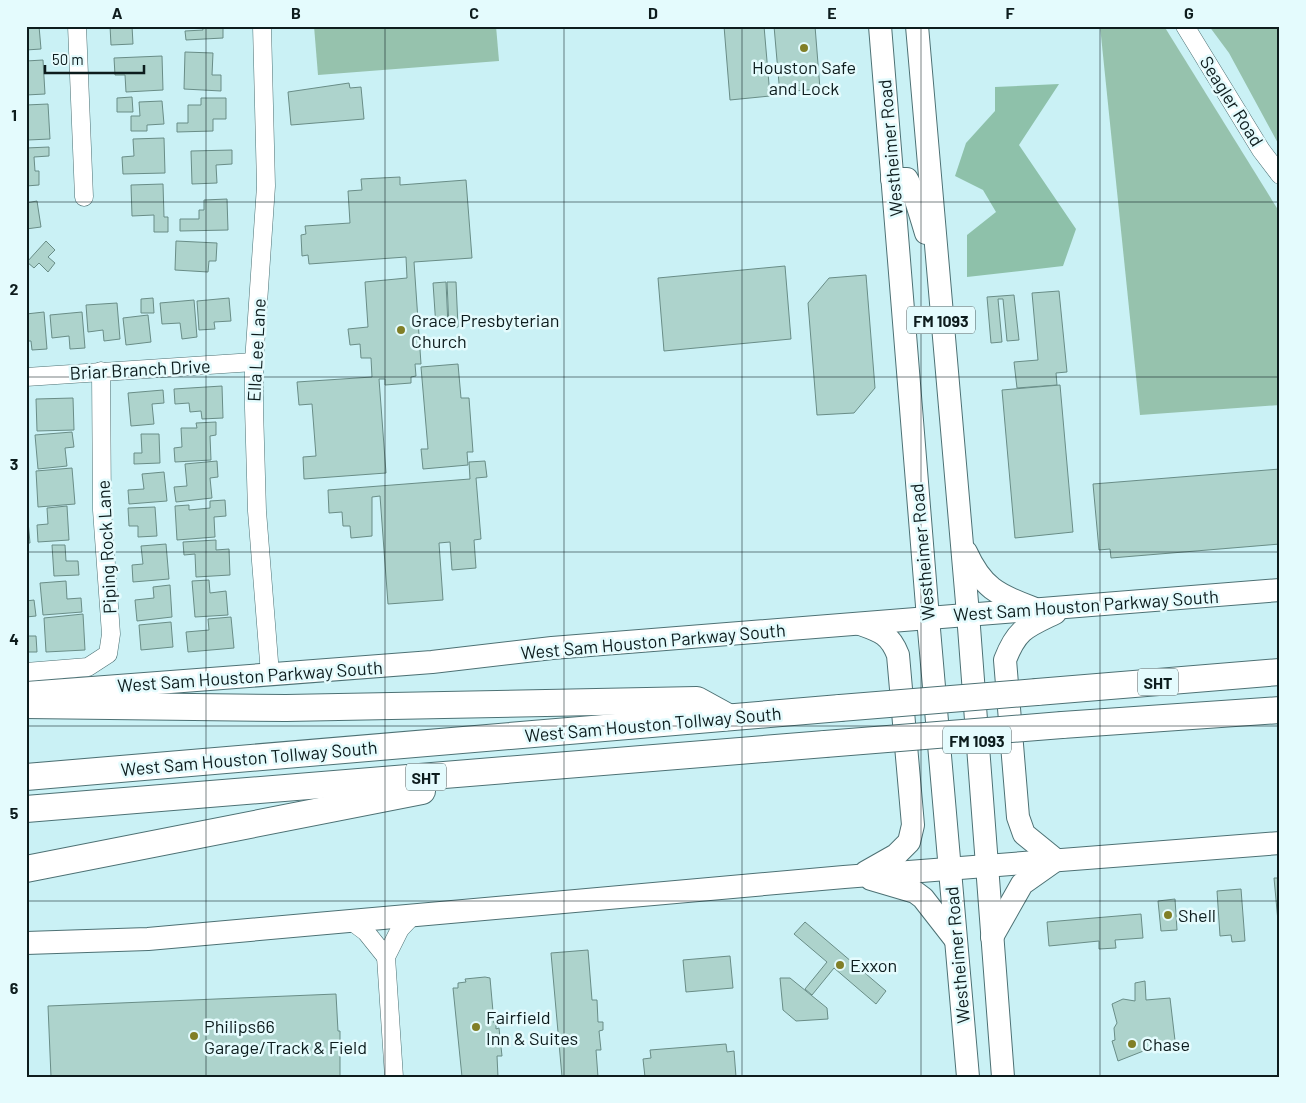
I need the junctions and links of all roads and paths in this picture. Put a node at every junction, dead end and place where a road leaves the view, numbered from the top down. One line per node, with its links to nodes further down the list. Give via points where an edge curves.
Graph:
1 (77, 26): 8 (street)
2 (262, 26): 10 (street, Ella Lee Lane, via 266,186)
3 (880, 26): 7 (main road, Westheimer Road / FM 1093)
4 (917, 26): 9 (main road, Westheimer Road / FM 1093)
5 (1185, 26): 6 (street, Seagler Road)
6 (1280, 176)
7 (892, 178): 9 (main road, via 910,182); 18 (main road, Westheimer Road / FM 1093)
8 (84, 197)
9 (935, 255): 13 (main road, Westheimer Road / FM 1093)
10 (254, 362): 11 (street, Briar Branch Drive); 22 (street, Ella Lee Lane, via 257,511)
11 (101, 371): 12 (street, Briar Branch Drive); 20 (street, Piping Rock Lane, via 102,510 111,634 108,654 88,667)
12 (26, 376)
13 (962, 543): 16 (main road, via 976,574 987,584 1011,600); 17 (main road, Westheimer Road / FM 1093)
14 (1280, 590): 15 (main road, West Sam Houston Parkway South)
15 (1067, 608): 16 (main road, West Sam Houston Parkway South); 31 (main road, via 1027,626 1013,639 1005,660 1018,817 1024,834)
16 (1038, 610): 17 (main road, West Sam Houston Parkway South)
17 (968, 614): 18 (main road, West Sam Houston Parkway South); 32 (main road, Westheimer Road / FM 1093)
18 (928, 618): 19 (main road, West Sam Houston Parkway South); 34 (main road, Westheimer Road / FM 1093)
19 (858, 624): 22 (main road, West Sam Houston Parkway South); 35 (main road, via 880,631 893,642 898,655 913,825 909,842 896,855)
20 (34, 671)
21 (1280, 672): 26 (highway, West Sam Houston Tollway South / SHT, bridge)
22 (270, 674): 23 (main road, West Sam Houston Parkway South)
23 (26, 693)
24 (26, 706): 26 (highway, via 286,708 697,700)
25 (1280, 710): 27 (highway, West Sam Houston Tollway South / SHT, bridge)
26 (728, 717): 28 (highway, West Sam Houston Tollway South / SHT)
27 (541, 767): 29 (highway, West Sam Houston Tollway South / SHT); 33 (highway)
28 (26, 777)
29 (26, 809)
30 (1280, 843): 31 (main road)
31 (1056, 860): 32 (main road); 38 (main road, via 1022,884)
32 (987, 866): 34 (main road); 38 (main road, Westheimer Road / FM 1093)
33 (26, 869)
34 (949, 869): 35 (main road); 39 (main road, Westheimer Road / FM 1093)
35 (858, 876): 36 (main road); 39 (main road, via 915,892 928,902)
36 (414, 914): 37 (main road); 41 (street, via 400,929)
37 (350, 920): 40 (main road, via 148,939); 41 (street, via 366,932)
38 (992, 938): 44 (main road, Westheimer Road / FM 1093)
39 (956, 941): 43 (main road, Westheimer Road / FM 1093)
40 (31, 946)
41 (386, 957): 42 (street)
42 (394, 1077)
43 (968, 1077)
44 (1003, 1077)

